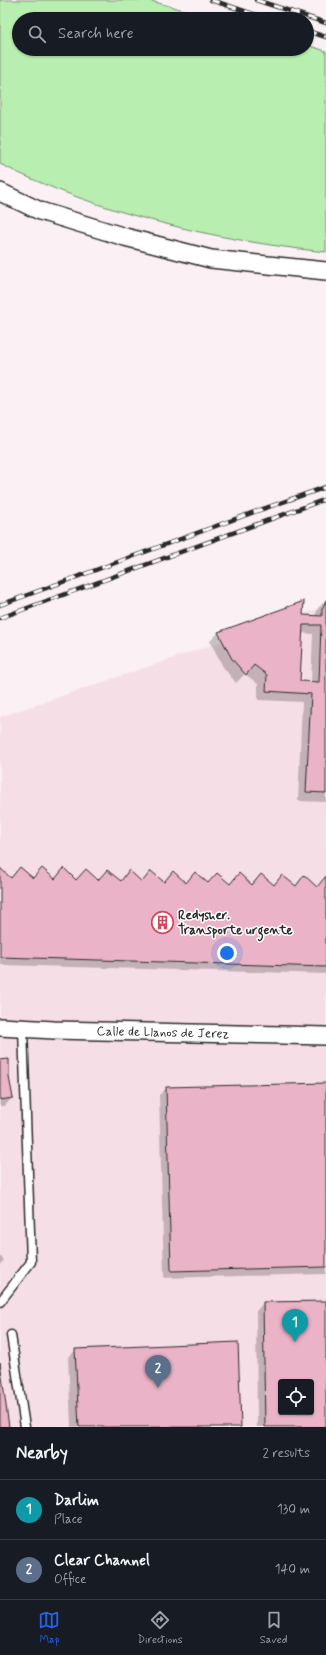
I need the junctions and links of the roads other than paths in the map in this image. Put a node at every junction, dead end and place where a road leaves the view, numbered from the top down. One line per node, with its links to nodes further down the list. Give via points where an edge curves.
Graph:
1 (0, 192): 2 (street, via 40,211 125,237 211,259)
2 (326, 271)
3 (0, 1027): 4 (street, Calle de Llanos de Jerez)
4 (23, 1028): 5 (street, Calle de Llanos de Jerez); 6 (lane, via 31,1262)
5 (326, 1036)
6 (0, 1302)
7 (11, 1335): 8 (lane)
8 (25, 1427)

